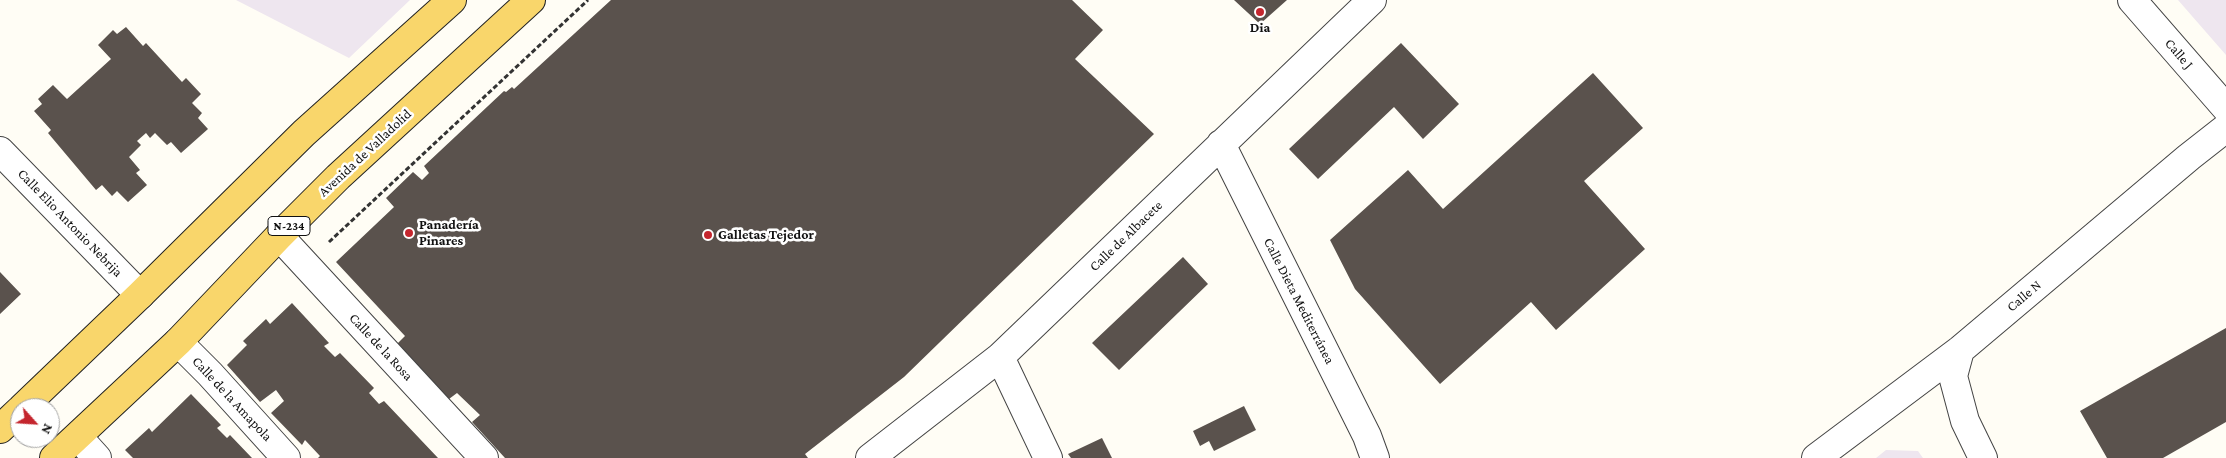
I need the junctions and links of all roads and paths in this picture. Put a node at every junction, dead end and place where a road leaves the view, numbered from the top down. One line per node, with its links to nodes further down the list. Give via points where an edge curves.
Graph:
1 (452, 0): 12 (main road, via 304,133)
2 (530, 0): 10 (main road, Avenida de Valladolid / N-234, via 338,177)
3 (588, 0): 11 (path)
4 (1372, 0): 8 (street, Calle de Albacete)
5 (2132, 0): 6 (street, Calle J)
6 (2226, 108)
7 (2226, 128): 14 (street, Calle N)
8 (1221, 144): 15 (street, Calle de Albacete); 26 (street, Calle Dieta Mediterránea, via 1367,436)
9 (0, 151): 12 (street, Calle Elio Antonio Nebrija)
10 (279, 236): 11 (street, Calle de la Rosa); 13 (main road, Avenida de Valladolid / N-234)
11 (305, 264): 23 (street, Calle de la Rosa)
12 (140, 296): 16 (main road)
13 (178, 342): 19 (main road, Avenida de Valladolid / N-234); 22 (street, Calle de la Amapola)
14 (1960, 350): 27 (street, Calle N); 28 (street, via 1953,376 1965,421)
15 (1000, 357): 24 (street, Calle de Albacete); 25 (street)
16 (33, 398)
17 (10, 419): 18 (main road)
18 (0, 429)
19 (78, 437): 20 (main road, Avenida de Valladolid / N-234); 21 (street)
20 (54, 458)
21 (97, 458)
22 (286, 458)
23 (484, 458)
24 (870, 458)
25 (1048, 458)
26 (1375, 458)
27 (1816, 458)
28 (1983, 458)

